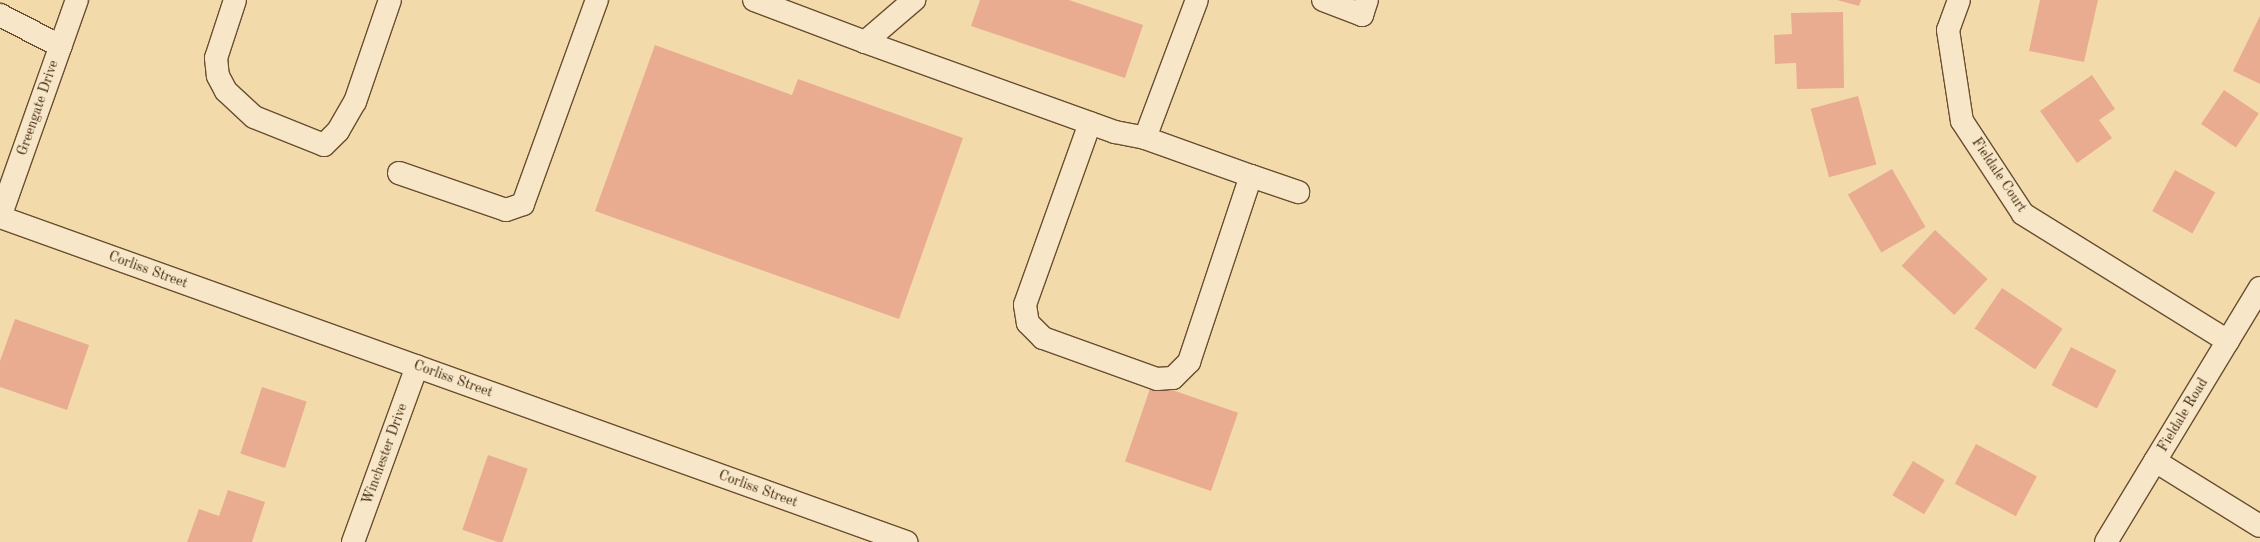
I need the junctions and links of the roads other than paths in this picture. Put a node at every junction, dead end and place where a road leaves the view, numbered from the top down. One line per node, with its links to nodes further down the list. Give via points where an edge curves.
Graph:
1 (77, 0): 13 (street, Greengate Drive)
2 (235, 0): 3 (street, via 216,58 218,76 226,90 254,117 324,145 338,131 355,102)
3 (390, 0)
4 (597, 0): 16 (street, via 523,204 506,210)
5 (754, 0): 12 (street)
6 (914, 0): 12 (street)
7 (1196, 0): 15 (street)
8 (1323, 0): 9 (street, via 1362,15)
9 (1367, 0)
10 (1959, 0): 21 (street, Fieldale Court, via 1948,30 1962,120 2023,214)
11 (0, 15): 13 (street)
12 (865, 42): 14 (street)
13 (60, 46): 19 (street, Greengate Drive)
14 (1090, 124): 15 (street); 17 (street, via 1025,305 1028,323 1043,338 1157,379 1173,378 1188,362)
15 (1145, 138): 17 (street)
16 (399, 173)
17 (1251, 176): 18 (street)
18 (1298, 192)
19 (0, 217): 22 (street, Corliss Street)
20 (2260, 288): 21 (street, Fieldale Road)
21 (2228, 341): 23 (street, Fieldale Road)
22 (417, 366): 25 (street, Winchester Drive); 26 (street, Corliss Street)
23 (2155, 461): 24 (street); 27 (street, Fieldale Road)
24 (2260, 526)
25 (353, 542)
26 (906, 542)
27 (2106, 542)

